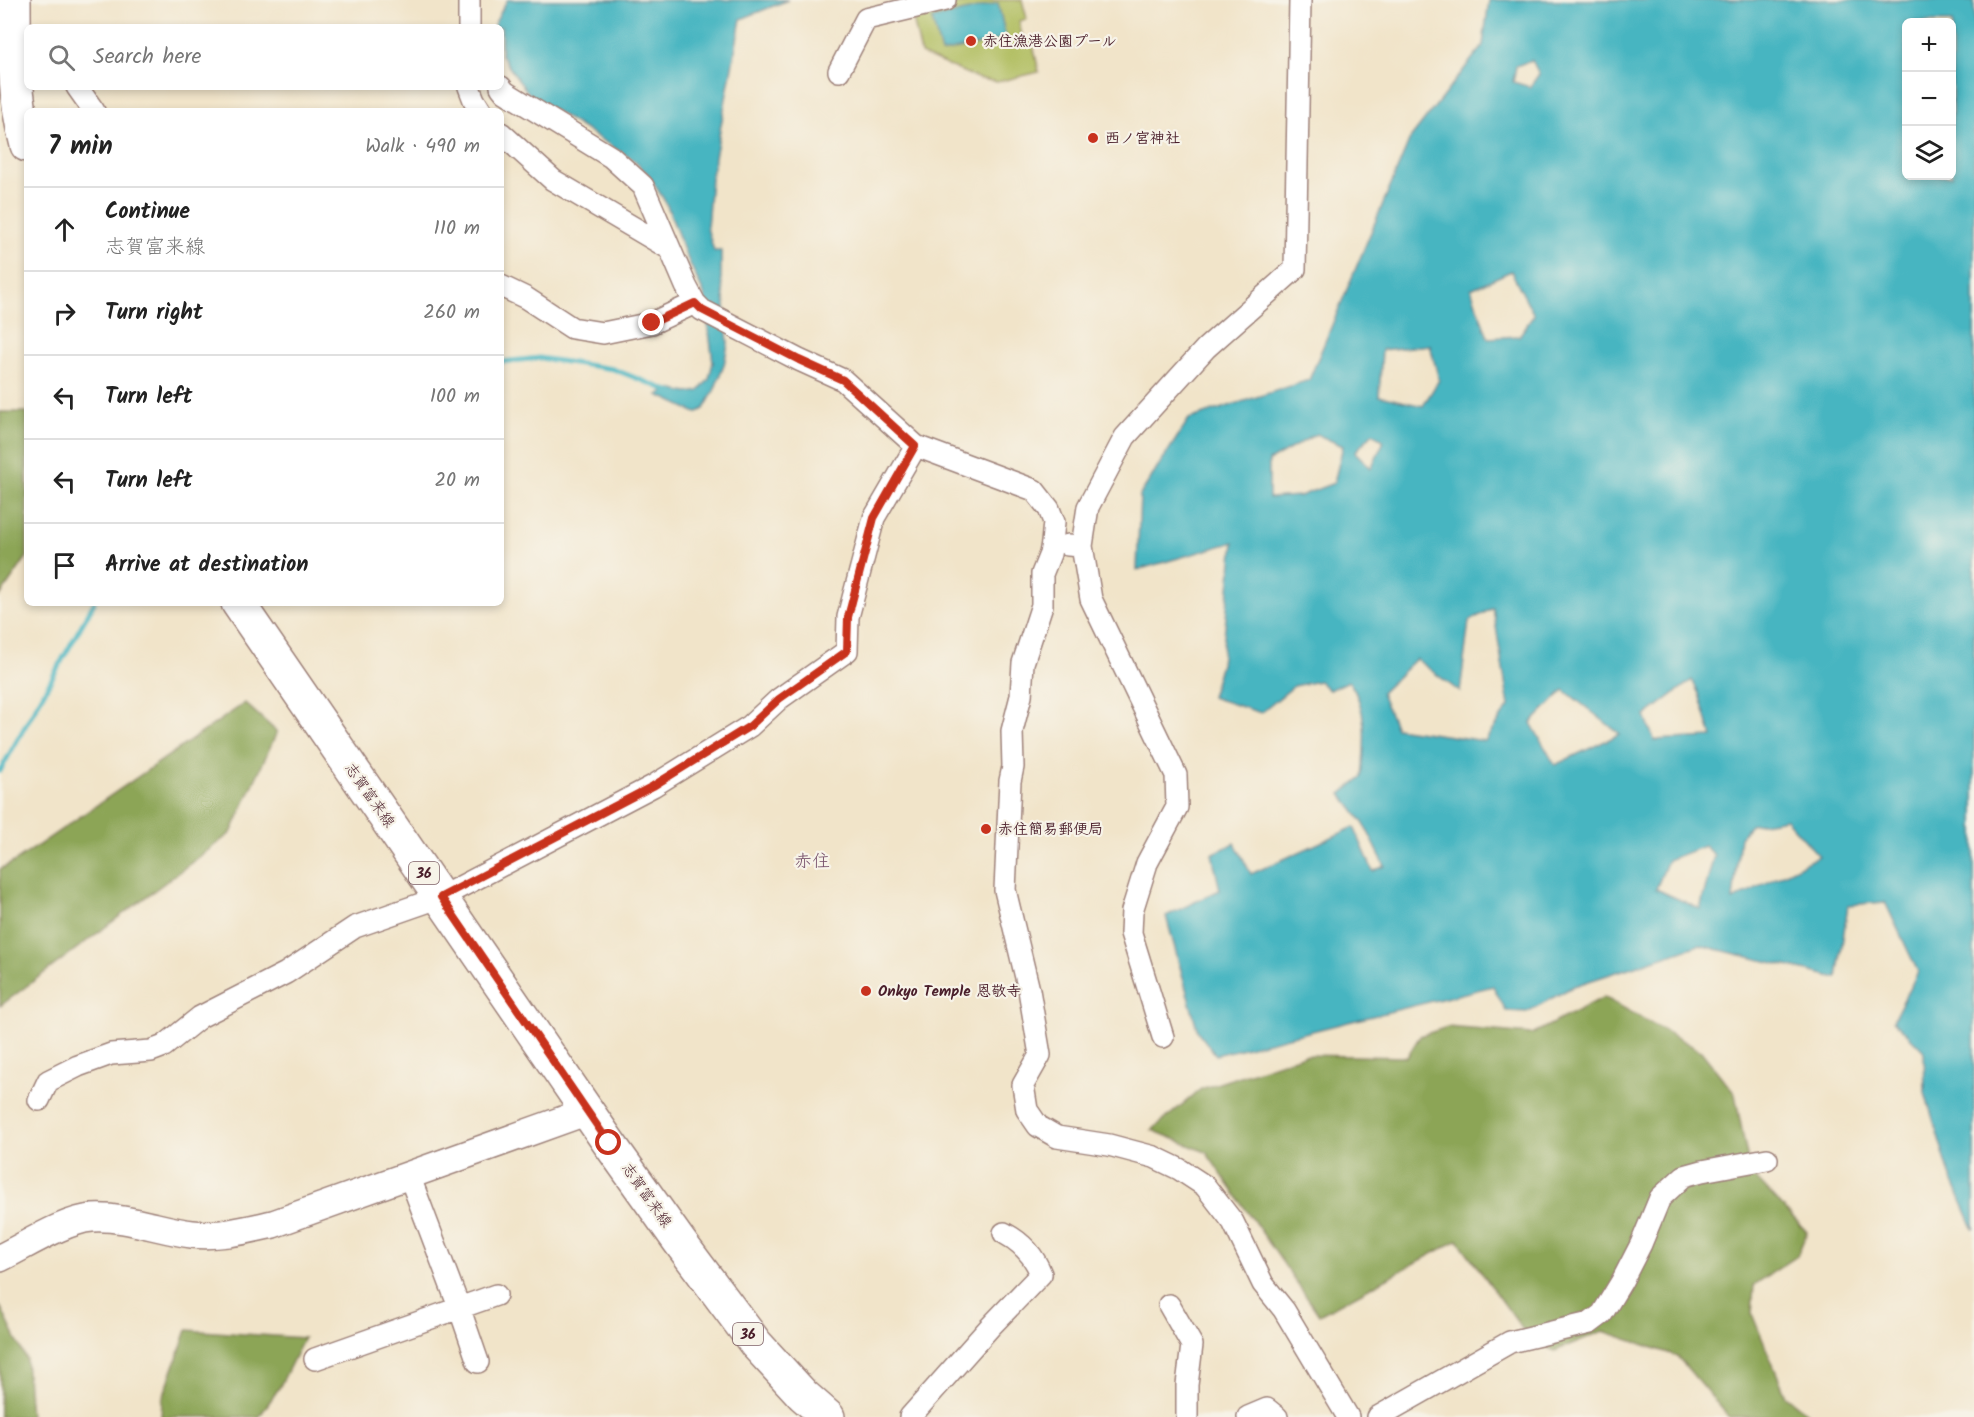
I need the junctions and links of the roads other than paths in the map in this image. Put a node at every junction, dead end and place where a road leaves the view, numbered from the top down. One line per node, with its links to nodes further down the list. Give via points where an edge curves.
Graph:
1 (469, 0): 5 (street)
2 (945, 0): 6 (street, via 866,19)
3 (1300, 0): 19 (street, via 1295,269 1206,348 1125,437 1088,507)
4 (18, 17): 12 (main road, via 15,74)
5 (469, 24)
6 (839, 71)
7 (79, 90): 10 (street)
8 (470, 90): 11 (street)
9 (503, 90): 14 (street, via 611,157 643,186)
10 (92, 108)
11 (479, 108)
12 (24, 133)
13 (504, 136): 14 (street, via 553,180)
14 (670, 249): 16 (street)
15 (504, 287): 16 (street, via 572,328 603,333 652,323)
16 (699, 307): 17 (street, via 843,380)
17 (915, 446): 18 (street, via 1034,490 1054,522); 21 (street, via 874,518 848,617 847,651 779,699 750,726 653,786)
18 (1052, 543): 19 (street); 39 (street, via 1042,574 1042,605 1023,663 1021,696 1012,731 1005,890 1040,1055 1023,1085 1027,1110 1038,1126 1057,1137 1154,1157 1205,1186 1233,1222 1263,1284 1284,1310)
19 (1082, 546): 22 (street, via 1091,599 1176,775 1177,807 1147,862 1132,911 1131,933)
20 (240, 606): 21 (main road, 志賀富来線 / 36)
21 (441, 897): 23 (street, via 355,927 286,973 200,1017 164,1046 151,1051 111,1054 48,1081); 24 (main road, 志賀富来線 / 36)
22 (1163, 1037)
23 (39, 1100)
24 (588, 1112): 26 (street); 34 (main road, 志賀富来線 / 36, via 756,1344)
25 (1767, 1159): 40 (street, via 1684,1176 1660,1198 1623,1281 1602,1314 1590,1323 1510,1342)
26 (409, 1175): 28 (street, via 273,1224 225,1235 191,1234 117,1219 91,1218 71,1223); 31 (street)
27 (1004, 1233): 35 (street, via 1020,1241 1041,1274)
28 (0, 1258)
29 (496, 1295): 31 (street)
30 (1169, 1305): 36 (street, via 1192,1345)
31 (459, 1307): 32 (street); 33 (street)
32 (315, 1359)
33 (478, 1362)
34 (828, 1417)
35 (910, 1417)
36 (1187, 1417)
37 (1248, 1417): 38 (street, via 1267,1409)
38 (1277, 1417)
39 (1348, 1417)
40 (1378, 1417)

